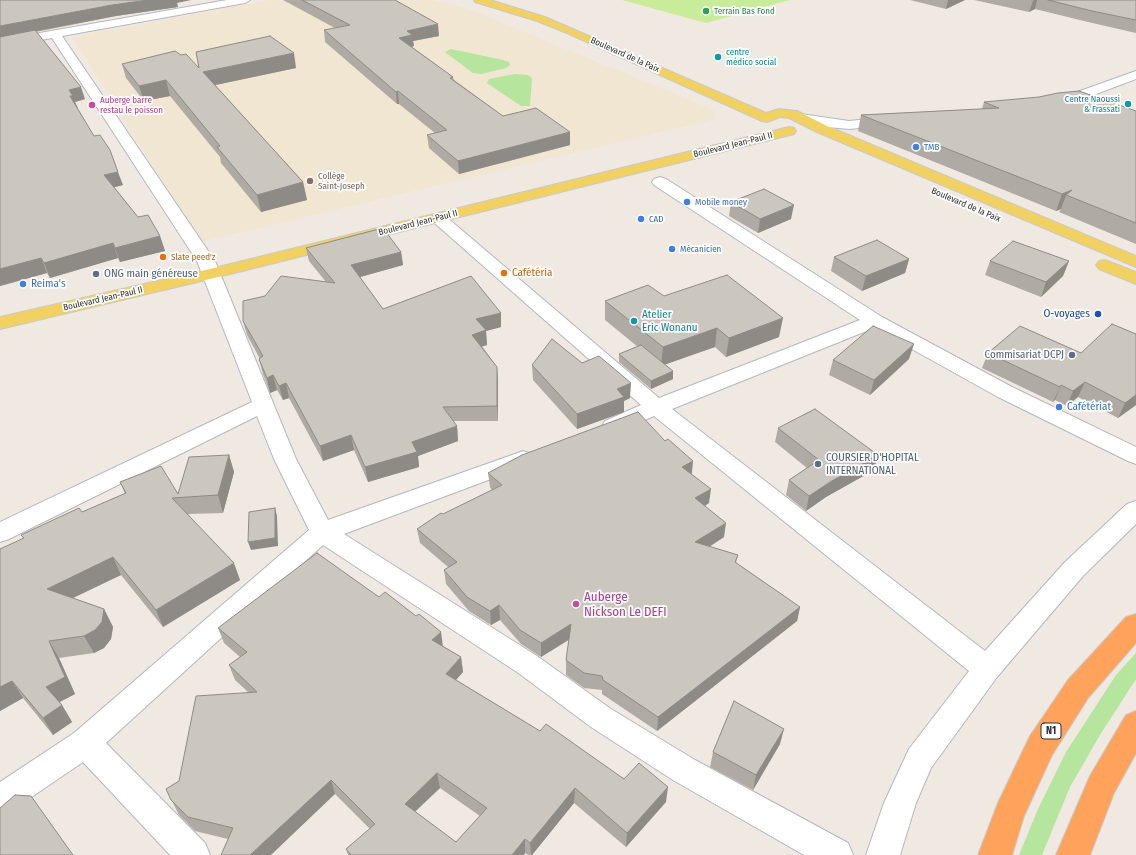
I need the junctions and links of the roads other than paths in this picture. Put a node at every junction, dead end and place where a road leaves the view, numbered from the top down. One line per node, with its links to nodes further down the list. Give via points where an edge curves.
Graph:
1 (245, 0): 4 (street)
2 (480, 0): 10 (main road, Boulevard de la Paix, via 571,31)
3 (509, 0): 10 (main road, Boulevard de la Paix, via 662,59)
4 (55, 34): 5 (street); 16 (street)
5 (2, 40)
6 (1136, 74): 7 (street)
7 (1070, 99): 8 (street); 9 (street)
8 (1041, 106)
9 (1092, 107)
10 (771, 118): 12 (main road, via 778,128); 16 (main road, Boulevard Jean-Paul II)
11 (904, 120): 12 (street, via 849,125)
12 (798, 125): 14 (main road, Boulevard Jean-Paul II); 15 (main road, Boulevard de la Paix); 17 (main road, Boulevard de la Paix)
13 (660, 182): 19 (street)
14 (438, 219): 16 (main road, Boulevard Jean-Paul II); 22 (street)
15 (1136, 262)
16 (208, 267): 18 (main road, Boulevard Jean-Paul II); 20 (main road, Boulevard Jean-Paul II); 21 (street)
17 (1136, 279)
18 (0, 307)
19 (875, 321): 22 (street); 25 (street, via 1005,392)
20 (0, 323)
21 (264, 405): 27 (street); 28 (street, via 285,459)
22 (656, 407): 23 (street); 30 (street)
23 (593, 433)
24 (542, 452): 28 (street)
25 (1136, 456)
26 (1136, 510): 30 (street, via 1074,569)
27 (0, 532)
28 (322, 532): 32 (street); 35 (street, via 527,664 601,718 684,770)
29 (1136, 625): 37 (highway, N1, via 1078,689 1041,746 1009,814)
30 (987, 668): 36 (street, via 920,759 900,803)
31 (1136, 724): 38 (highway, via 1101,786)
32 (85, 743): 33 (street); 34 (street)
33 (0, 800)
34 (193, 855)
35 (836, 855)
36 (883, 855)
37 (995, 855)
38 (1072, 855)

